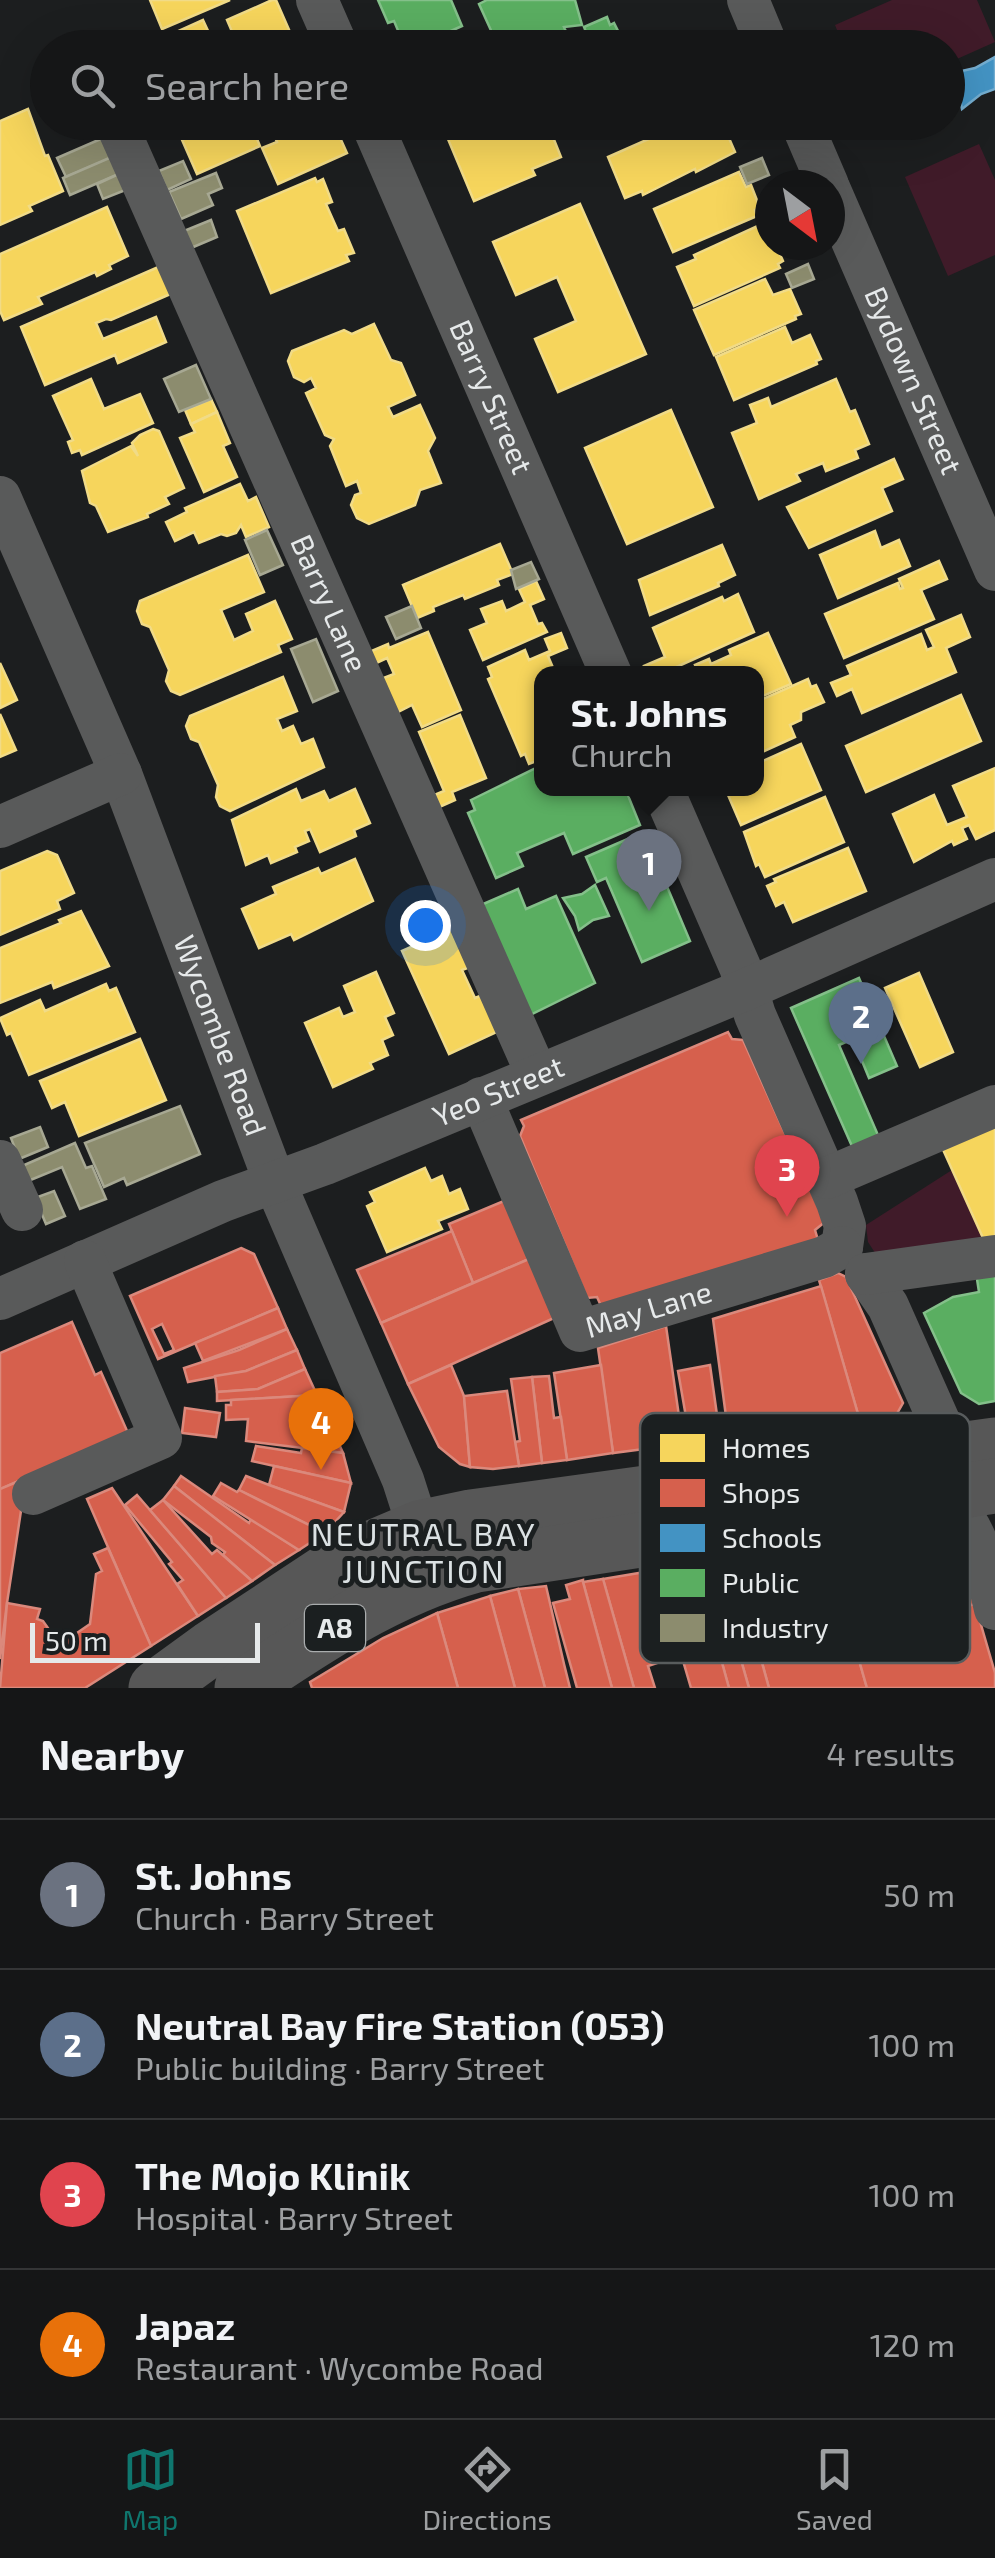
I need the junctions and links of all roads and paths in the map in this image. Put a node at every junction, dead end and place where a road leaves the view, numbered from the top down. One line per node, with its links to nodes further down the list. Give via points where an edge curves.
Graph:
1 (317, 0): 3 (street)
2 (748, 0): 4 (street)
3 (330, 30)
4 (760, 30)
5 (123, 140): 18 (street, Barry Lane)
6 (379, 140): 12 (street, Barry Street)
7 (809, 140): 8 (street, Bydown Street)
8 (821, 170)
9 (845, 225): 11 (street, Bydown Street)
10 (0, 497): 13 (street, Wycombe Road)
11 (995, 570)
12 (609, 666)
13 (121, 774): 15 (street); 23 (street, Wycombe Road)
14 (665, 796): 17 (street)
15 (0, 827)
16 (995, 880): 17 (street, Yeo Street)
17 (747, 989): 18 (street, Yeo Street); 22 (street)
18 (537, 1075): 19 (street, Yeo Street)
19 (481, 1098): 23 (street, Yeo Street); 26 (street, May Lane, via 580,1331 824,1258)
20 (995, 1106): 22 (street)
21 (0, 1161): 24 (street)
22 (827, 1178): 26 (street)
23 (275, 1183): 27 (street, Yeo Street); 35 (street, Wycombe Road, via 403,1480)
24 (22, 1210)
25 (995, 1256): 26 (street, via 911,1278)
26 (854, 1260): 29 (street, via 888,1306)
27 (86, 1262): 28 (street, Yeo Street); 32 (street, via 161,1438)
28 (0, 1299)
29 (938, 1413)
30 (970, 1469): 31 (highway, A8)
31 (995, 1486)
32 (33, 1494)
33 (640, 1498): 35 (highway, A8, via 471,1517)
34 (970, 1532): 36 (street)
35 (426, 1552): 37 (highway, A8, via 346,1559); 38 (highway, A8, via 387,1597)
36 (995, 1608)
37 (156, 1688)
38 (242, 1688)

